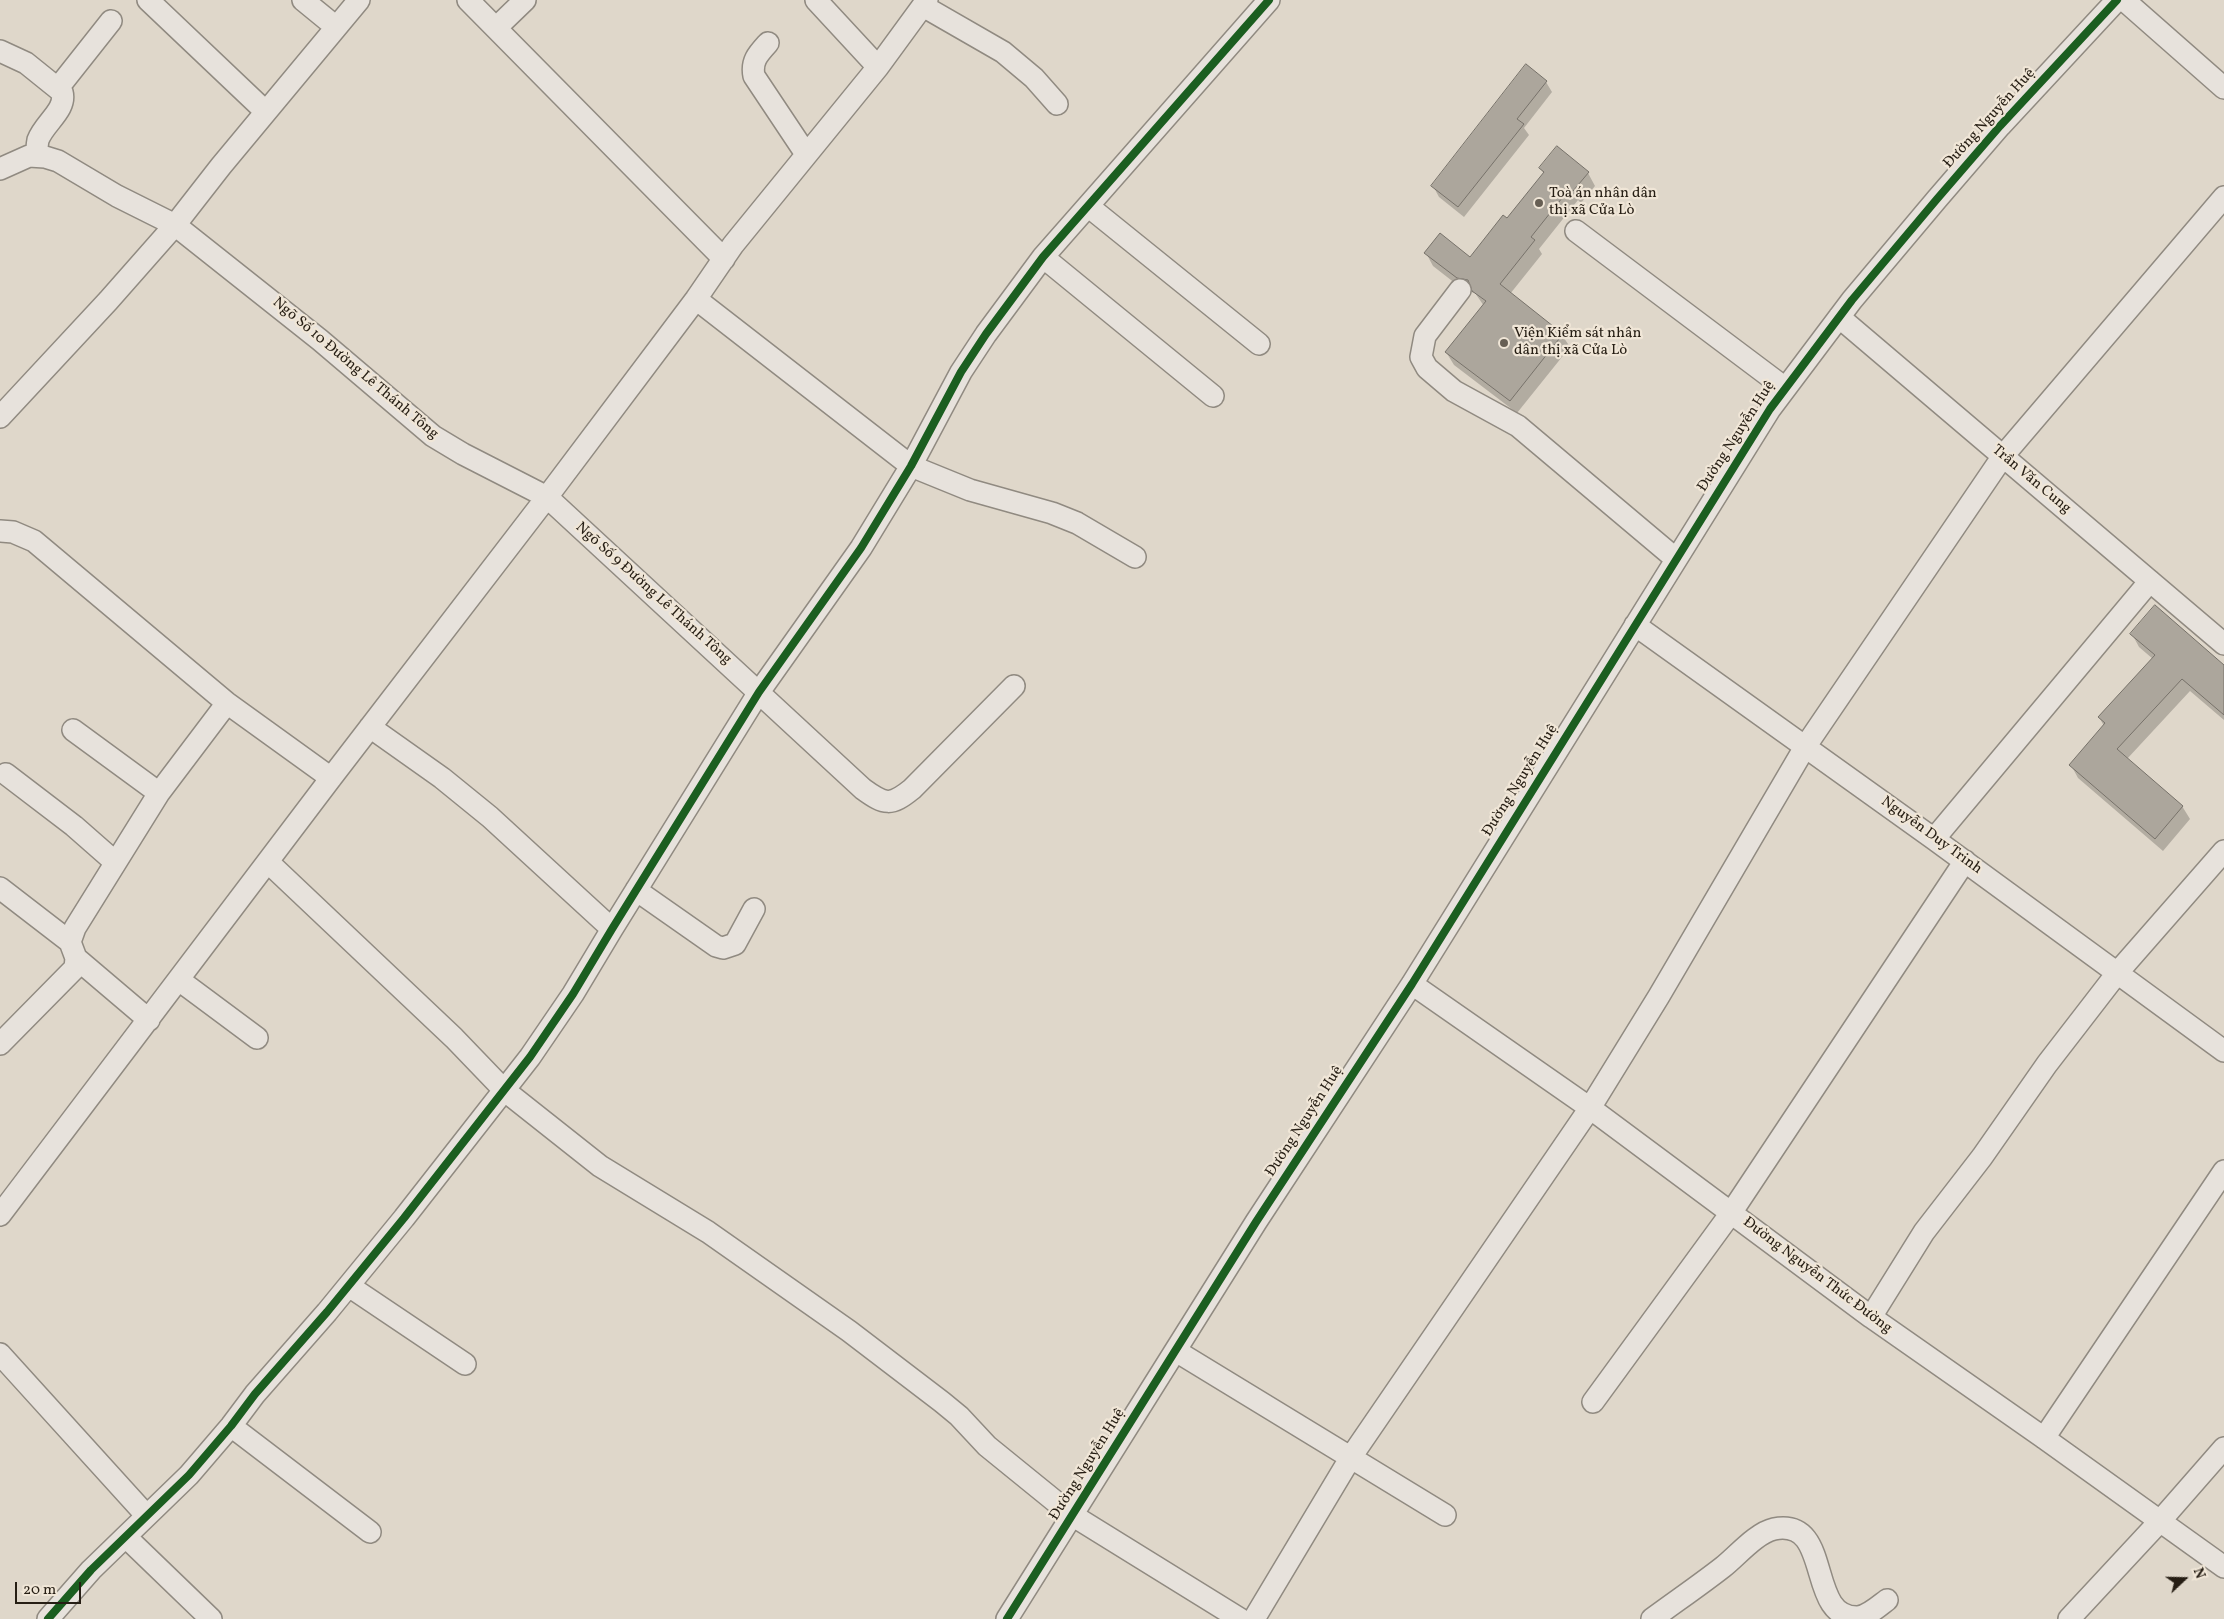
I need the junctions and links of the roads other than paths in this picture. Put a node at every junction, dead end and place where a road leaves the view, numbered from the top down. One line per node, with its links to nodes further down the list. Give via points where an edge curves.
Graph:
1 (148, 0): 20 (street)
2 (303, 0): 12 (street)
3 (359, 0): 12 (street)
4 (468, 0): 13 (street)
5 (525, 0): 13 (street)
6 (816, 0): 16 (street)
7 (1269, 0): 25 (street)
8 (2117, 0): 32 (street, Đường Nguyễn Huệ, via 1994,134)
9 (2124, 0): 18 (street)
10 (925, 3): 16 (street); 19 (street, via 1003,52 1034,78)
11 (111, 21): 17 (street)
12 (336, 27): 20 (street)
13 (496, 28): 29 (street)
14 (768, 43): 21 (street, via 755,58 754,76)
15 (0, 51): 17 (street, via 26,62)
16 (878, 67): 21 (street)
17 (58, 88): 22 (street, via 64,98 62,105 38,139)
18 (2224, 88)
19 (1057, 104)
20 (266, 112): 26 (street)
21 (806, 154): 29 (street)
22 (36, 156): 23 (street); 26 (street, Ngõ Số 10 Đường Lê Thánh Tông, via 58,161 117,196)
23 (0, 169)
24 (2224, 197): 37 (street)
25 (1088, 206): 28 (street); 33 (street)
26 (175, 224): 36 (street, via 108,302); 39 (street, Ngõ Số 10 Đường Lê Thánh Tông, via 433,436)
27 (1576, 231): 34 (street)
28 (1043, 257): 35 (street); 38 (street, via 961,372)
29 (724, 259): 31 (street)
30 (1460, 290): 42 (street, via 1425,336 1421,357 1427,368 1462,396 1518,426)
31 (696, 299): 38 (street); 39 (street)
32 (1839, 317): 34 (street, Đường Nguyễn Huệ); 37 (street, Trần Văn Cung)
33 (1259, 344)
34 (1785, 388): 42 (street, Đường Nguyễn Huệ)
35 (1213, 396)
36 (0, 417)
37 (2003, 456): 43 (street, Trần Văn Cung); 51 (street)
38 (910, 466): 41 (street, via 970,490 1078,523); 47 (street, via 862,548)
39 (547, 497): 47 (street, Ngõ Số 9 Đường Lê Thánh Tông); 49 (street)
40 (0, 531): 48 (street, via 13,532 34,541)
41 (1135, 557)
42 (1676, 559): 44 (street, Đường Nguyễn Huệ)
43 (2150, 581): 45 (street, Trần Văn Cung); 55 (street)
44 (1635, 625): 51 (street, Nguyễn Duy Trinh); 67 (street, Đường Nguyễn Huệ)
45 (2224, 644)
46 (1014, 686): 47 (street, Ngõ Số 9 Đường Lê Thánh Tông, via 912,790 896,802 887,803 863,790)
47 (759, 692): 61 (street)
48 (227, 703): 53 (street); 54 (street)
49 (370, 727): 53 (street); 63 (street, via 490,817)
50 (73, 730): 54 (street)
51 (1806, 747): 55 (street, Nguyễn Duy Trinh); 73 (street)
52 (6, 774): 58 (street)
53 (331, 778): 59 (street)
54 (159, 793): 58 (street)
55 (1934, 838): 57 (street, Nguyễn Duy Trinh)
56 (2224, 850): 65 (street)
57 (1965, 861): 65 (street, Nguyễn Duy Trinh); 75 (street)
58 (115, 862): 64 (street, via 75,928)
59 (269, 863): 66 (street); 72 (street, via 454,1038)
60 (0, 888): 64 (street)
61 (636, 890): 62 (street, via 723,948 735,944); 63 (street)
62 (754, 909)
63 (612, 928): 72 (street, via 563,1010)
64 (73, 950): 68 (street); 70 (street, via 75,968)
65 (2118, 972): 71 (street, Nguyễn Duy Trinh); 78 (street, via 1924,1232)
66 (179, 980): 68 (street); 69 (street)
67 (1412, 984): 73 (street, Đường Nguyễn Thức Đường); 79 (street, Đường Nguyễn Huệ)
68 (149, 1020): 76 (street)
69 (257, 1038)
70 (0, 1044)
71 (2224, 1051)
72 (504, 1090): 77 (street); 88 (street, via 600,1166 708,1232 849,1331 959,1416 987,1446)
73 (1590, 1108): 75 (street, Đường Nguyễn Thức Đường); 86 (street)
74 (2224, 1171): 84 (street)
75 (1731, 1213): 78 (street, Đường Nguyễn Thức Đường); 82 (street)
76 (0, 1215)
77 (349, 1286): 81 (street); 83 (street)
78 (1871, 1318): 84 (street, Đường Nguyễn Thức Đường)
79 (1176, 1351): 86 (street); 88 (street, Đường Nguyễn Huệ)
80 (0, 1354): 87 (street)
81 (466, 1364)
82 (1594, 1402)
83 (231, 1426): 87 (street, via 189,1475); 91 (street)
84 (2044, 1438): 90 (street, Đường Nguyễn Thức Đường)
85 (2224, 1448): 90 (street)
86 (1351, 1457): 89 (street); 99 (street)
87 (146, 1515): 92 (street)
88 (1072, 1515): 97 (street, Đường Nguyễn Huệ); 98 (street)
89 (1444, 1515)
90 (2161, 1520): 93 (street, Đường Nguyễn Thức Đường); 101 (street)
91 (370, 1532)
92 (126, 1537): 95 (street, via 91,1570); 96 (street)
93 (2224, 1567)
94 (1887, 1600): 100 (street, via 1859,1617 1848,1617 1836,1610 1824,1590 1811,1546 1806,1539 1786,1528 1772,1530 1748,1545 1724,1567)
95 (48, 1619)
96 (211, 1619)
97 (1007, 1619)
98 (1240, 1619)
99 (1254, 1619)
100 (1652, 1619)
101 (2068, 1619)

